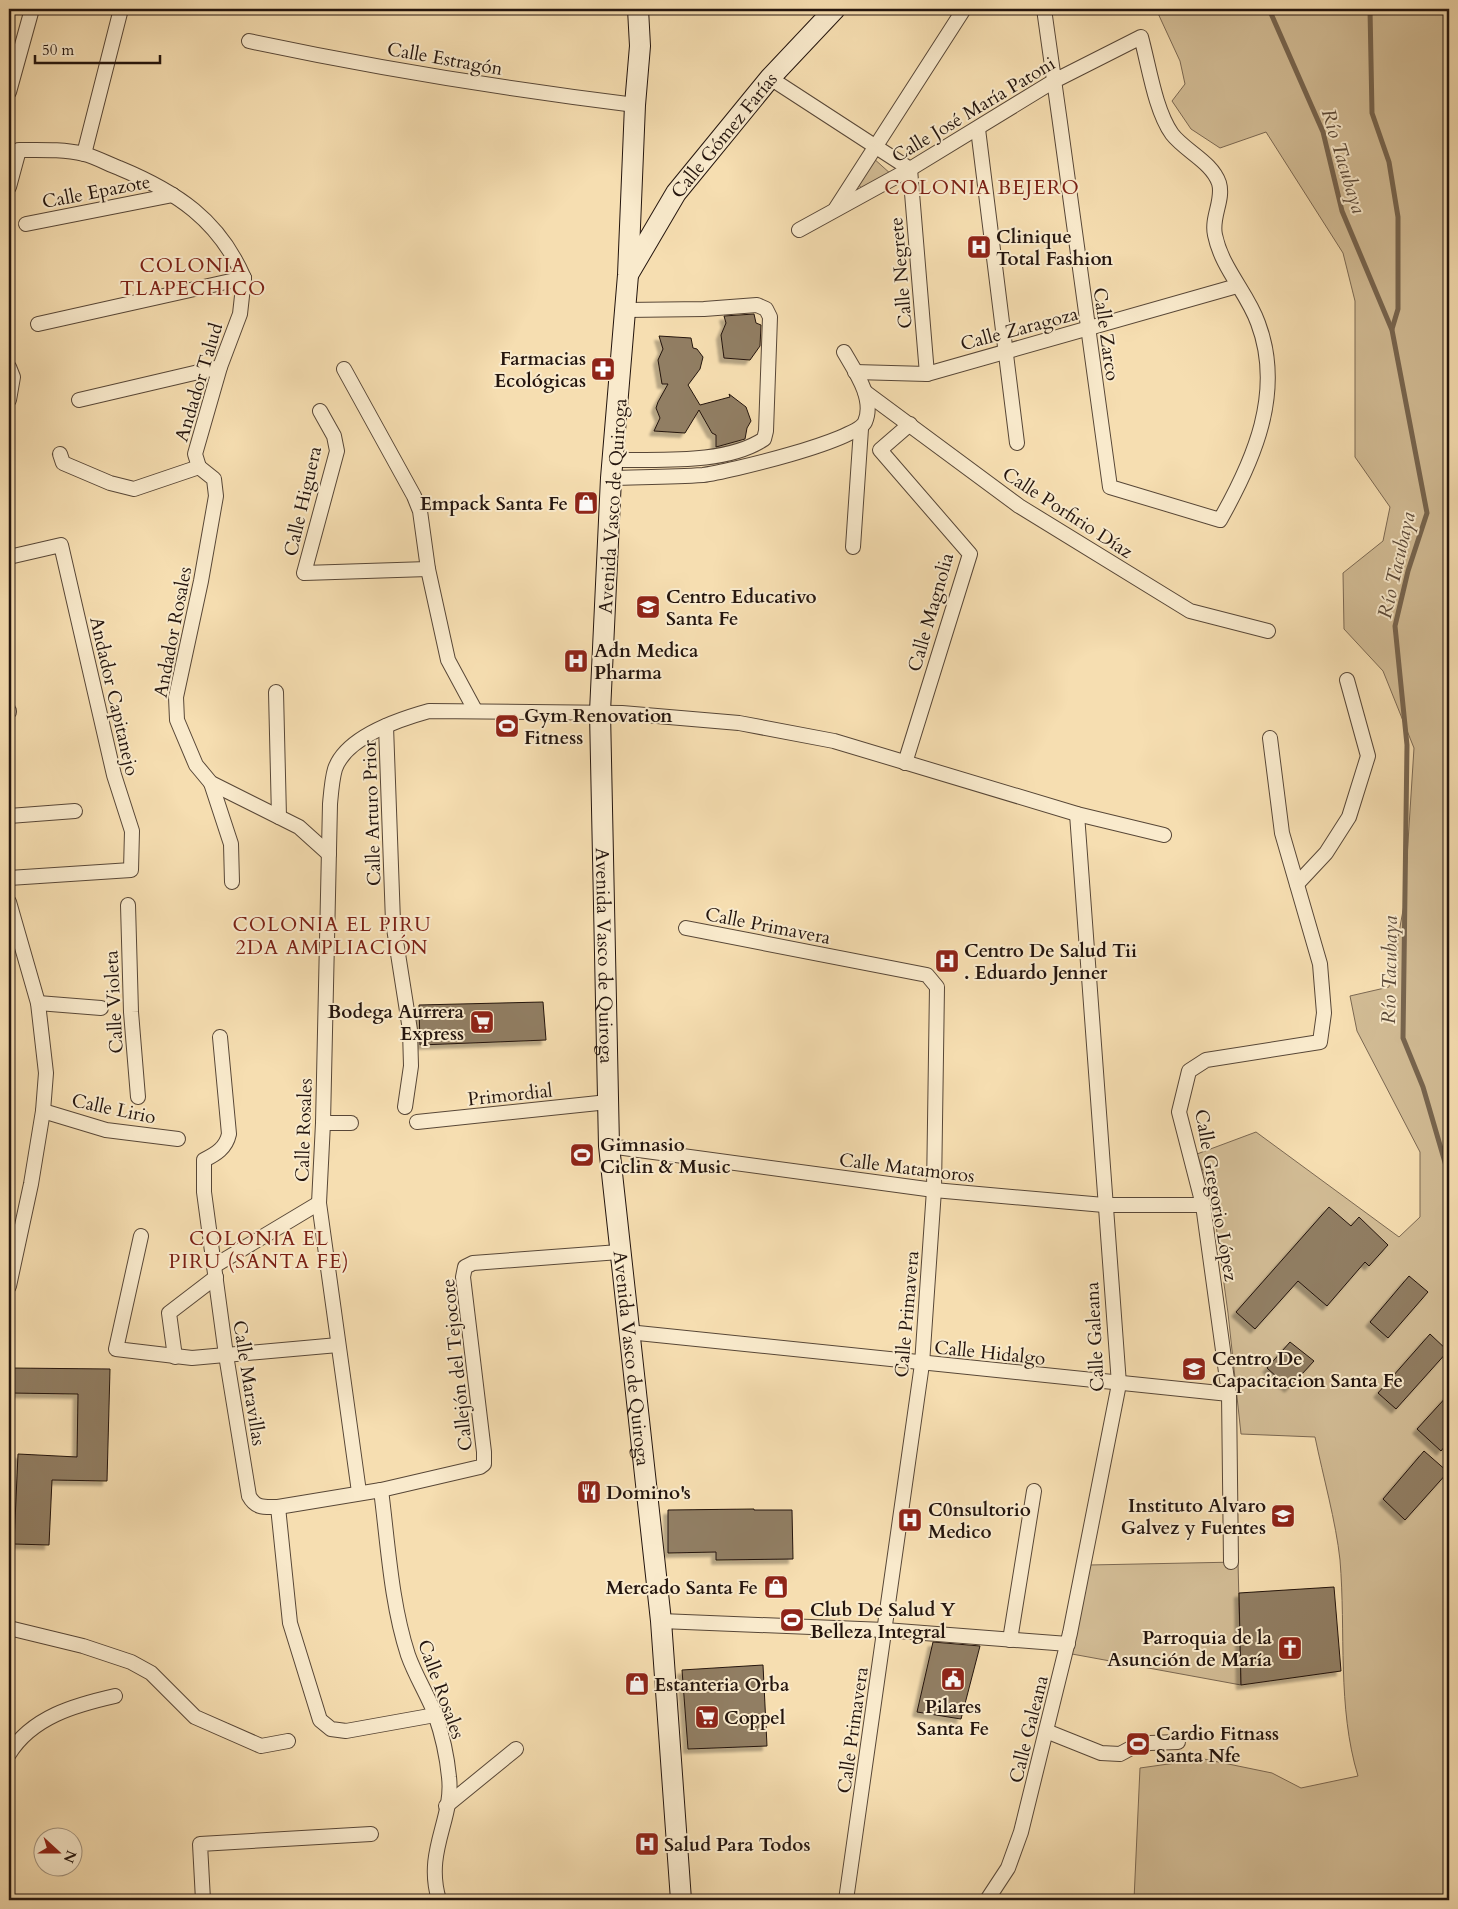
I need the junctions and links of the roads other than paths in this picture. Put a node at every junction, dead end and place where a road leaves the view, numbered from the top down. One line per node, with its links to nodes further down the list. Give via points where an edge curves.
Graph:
1 (32, 9): 10 (street)
2 (121, 9): 14 (street)
3 (638, 9): 11 (main road, Avenida Vasco de Quiroga, via 640,46)
4 (835, 9): 8 (main road, Calle Gómez Farías)
5 (964, 9): 13 (street)
6 (1044, 9): 9 (street, Calle Zarco)
7 (249, 41): 11 (street, Calle Estragón, via 527,90)
8 (770, 78): 13 (street); 21 (main road, Calle Gómez Farías, via 676,193)
9 (1054, 81): 12 (street, Calle José María Patoni); 23 (street, Calle José María Patoni, via 1141,37 1160,110 1171,133 1213,172 1219,184 1215,234); 26 (street, Calle Zarco)
10 (9, 92)
11 (635, 105): 21 (main road, Avenida Vasco de Quiroga)
12 (978, 129): 15 (street, Calle José María Patoni); 27 (street)
13 (876, 147): 15 (street); 18 (street)
14 (84, 154): 16 (street, Calle Epazote, via 19,150); 17 (street, Calle Epazote)
15 (910, 169): 18 (street, Calle José María Patoni); 33 (street, Calle Negrete)
16 (9, 187)
17 (173, 194): 19 (street, Calle Epazote); 22 (street, Calle Epazote, via 197,211 223,239)
18 (834, 210): 20 (street, Calle José María Patoni)
19 (26, 224)
20 (799, 230)
21 (628, 275): 24 (main road, Avenida Vasco de Quiroga)
22 (244, 278): 25 (street); 29 (street, Andador Talud, via 240,314)
23 (1237, 286): 26 (street, Calle Zaragoza); 26 (street, Calle Zarco, via 1258,321 1266,348 1268,396 1257,445 1220,520 1110,487)
24 (626, 310): 43 (main road, Avenida Vasco de Quiroga); 43 (street, via 757,305 766,309 770,317 766,431 764,439 756,444 725,454)
25 (38, 324)
26 (1087, 329): 27 (street, Calle Zaragoza)
27 (1006, 351): 33 (street, Calle Zaragoza); 40 (street)
28 (844, 352): 32 (street, Calle Porfirio Díaz)
29 (220, 367): 36 (street); 42 (street, Andador Talud, via 195,454)
30 (344, 369): 46 (street, via 414,496 420,511)
31 (11, 372): 35 (street)
32 (855, 372): 33 (street, Calle Zaragoza); 34 (street, Calle Porfirio Díaz)
33 (927, 374)
34 (865, 392): 38 (street, Calle Porfirio Díaz); 39 (street, Calle Porfirio Díaz, via 868,409)
35 (9, 400)
36 (79, 400)
37 (320, 411): 46 (street, Calle Higuera, via 334,436 336,451 304,573)
38 (910, 424): 47 (street, Calle Porfirio Díaz, via 1019,506 1190,611); 54 (street, Calle Magnolia, via 880,450 970,554)
39 (861, 429): 43 (street, via 810,449 705,474); 44 (street, Calle Porfirio Díaz)
40 (1017, 443)
41 (60, 454): 42 (street, via 63,463 110,483 134,488)
42 (199, 467): 55 (street, Andador Rosales, via 214,479 216,496 202,581 176,697 177,720 185,742 196,765)
43 (612, 469): 51 (main road, Avenida Vasco de Quiroga)
44 (853, 548)
45 (9, 557): 62 (street, Andador Capitanejo, via 61,545 114,775 132,830 131,870)
46 (428, 569): 50 (street, via 448,660)
47 (1268, 631)
48 (1347, 680): 64 (street, via 1368,756 1349,817 1326,853)
49 (276, 692): 59 (street)
50 (475, 710): 51 (street); 52 (street, via 429,711)
51 (600, 712): 54 (street, via 739,723 834,741); 72 (main road, Avenida Vasco de Quiroga)
52 (386, 726): 61 (street, Calle Rosales, via 348,750 336,768 330,804); 73 (street, Calle Arturo Prior, via 394,922 410,1030 411,1066)
53 (1270, 738): 64 (street, Calle Gregorio López, via 1282,833)
54 (905, 763): 57 (street)
55 (210, 783): 59 (street, Andador Rosales); 63 (street, via 230,844)
56 (75, 811): 58 (street)
57 (1078, 814): 60 (street); 82 (street, Calle Galeana)
58 (9, 816)
59 (279, 817): 61 (street, Andador Rosales, via 299,827)
60 (1164, 835)
61 (329, 854): 76 (street, Calle Rosales)
62 (9, 878)
63 (232, 882)
64 (1297, 884): 83 (street, Calle Gregorio López, via 1320,964 1324,1013 1320,1042 1206,1060 1189,1071 1179,1112)
65 (9, 902): 68 (street)
66 (128, 905): 71 (street, Calle Violeta, via 131,1012)
67 (686, 928): 80 (street, Calle Primavera, via 927,975 937,988 938,1005)
68 (38, 1003): 69 (street); 74 (street, via 46,1073)
69 (101, 1008)
70 (220, 1037): 86 (street, Calle Maravillas, via 229,1134 219,1153 204,1160 204,1192)
71 (138, 1097)
72 (608, 1102): 75 (street, Primordial); 79 (main road, Avenida Vasco de Quiroga)
73 (405, 1107)
74 (43, 1111): 78 (street, Calle Lirio, via 106,1130); 87 (street)
75 (417, 1122)
76 (323, 1123): 77 (street); 81 (street, Calle Rosales)
77 (351, 1123)
78 (178, 1138)
79 (608, 1146): 80 (street, Calle Matamoros); 85 (main road, Avenida Vasco de Quiroga)
80 (934, 1190): 82 (street, Calle Matamoros); 92 (street, Calle Primavera)
81 (319, 1203): 86 (street); 89 (street, Calle Rosales)
82 (1104, 1205): 83 (street, Calle Matamoros); 93 (street, Calle Galeana)
83 (1203, 1205): 94 (street, Calle Gregorio López)
84 (141, 1236): 91 (street, via 116,1349)
85 (619, 1252): 88 (main road, Avenida Vasco de Quiroga); 95 (street, Callejón del Tejocote, via 473,1263 465,1267 463,1278 484,1464 476,1469)
86 (215, 1272): 90 (street, Calle Maravillas); 91 (street, via 169,1313)
87 (9, 1286)
88 (628, 1332): 92 (street, Calle Hidalgo); 100 (main road, Avenida Vasco de Quiroga)
89 (338, 1345): 90 (street); 97 (street, Calle Rosales)
90 (226, 1355): 91 (street); 98 (street, Calle Maravillas, via 249,1496 261,1507)
91 (175, 1357)
92 (922, 1364): 93 (street, Calle Hidalgo); 102 (street, Calle Primavera)
93 (1119, 1384): 94 (street, Calle Hidalgo); 104 (street, Calle Galeana)
94 (1229, 1394): 99 (street, Calle Gregorio López)
95 (381, 1490): 97 (street, Callejón del Tejocote); 106 (street, Calle Rosales, via 399,1621 408,1656)
96 (1034, 1491): 103 (street)
97 (359, 1492): 98 (street, Callejón del Tejocote)
98 (278, 1507): 106 (street, via 290,1622 320,1720 331,1730 346,1731)
99 (1231, 1562)
100 (661, 1621): 102 (street); 116 (main road, Avenida Vasco de Quiroga)
101 (9, 1628): 108 (street, via 132,1662 151,1672 195,1717 261,1746)
102 (885, 1630): 103 (street); 117 (street, Calle Primavera)
103 (1010, 1640): 104 (street)
104 (1068, 1644): 107 (street, Calle Galeana)
105 (115, 1696): 111 (street, via 58,1712 33,1728)
106 (435, 1714): 112 (street, Calle Rosales, via 450,1779)
107 (1046, 1731): 109 (street, via 1101,1753 1120,1754 1150,1743); 118 (street, Calle Galeana, via 1021,1832 1008,1868)
108 (288, 1741)
109 (1178, 1742)
110 (516, 1749): 112 (street)
111 (9, 1754)
112 (446, 1806): 115 (street, Calle Rosales, via 436,1848 435,1874)
113 (372, 1834): 114 (street, via 200,1844)
114 (202, 1900)
115 (440, 1900)
116 (681, 1900)
117 (846, 1900)
118 (987, 1900)

